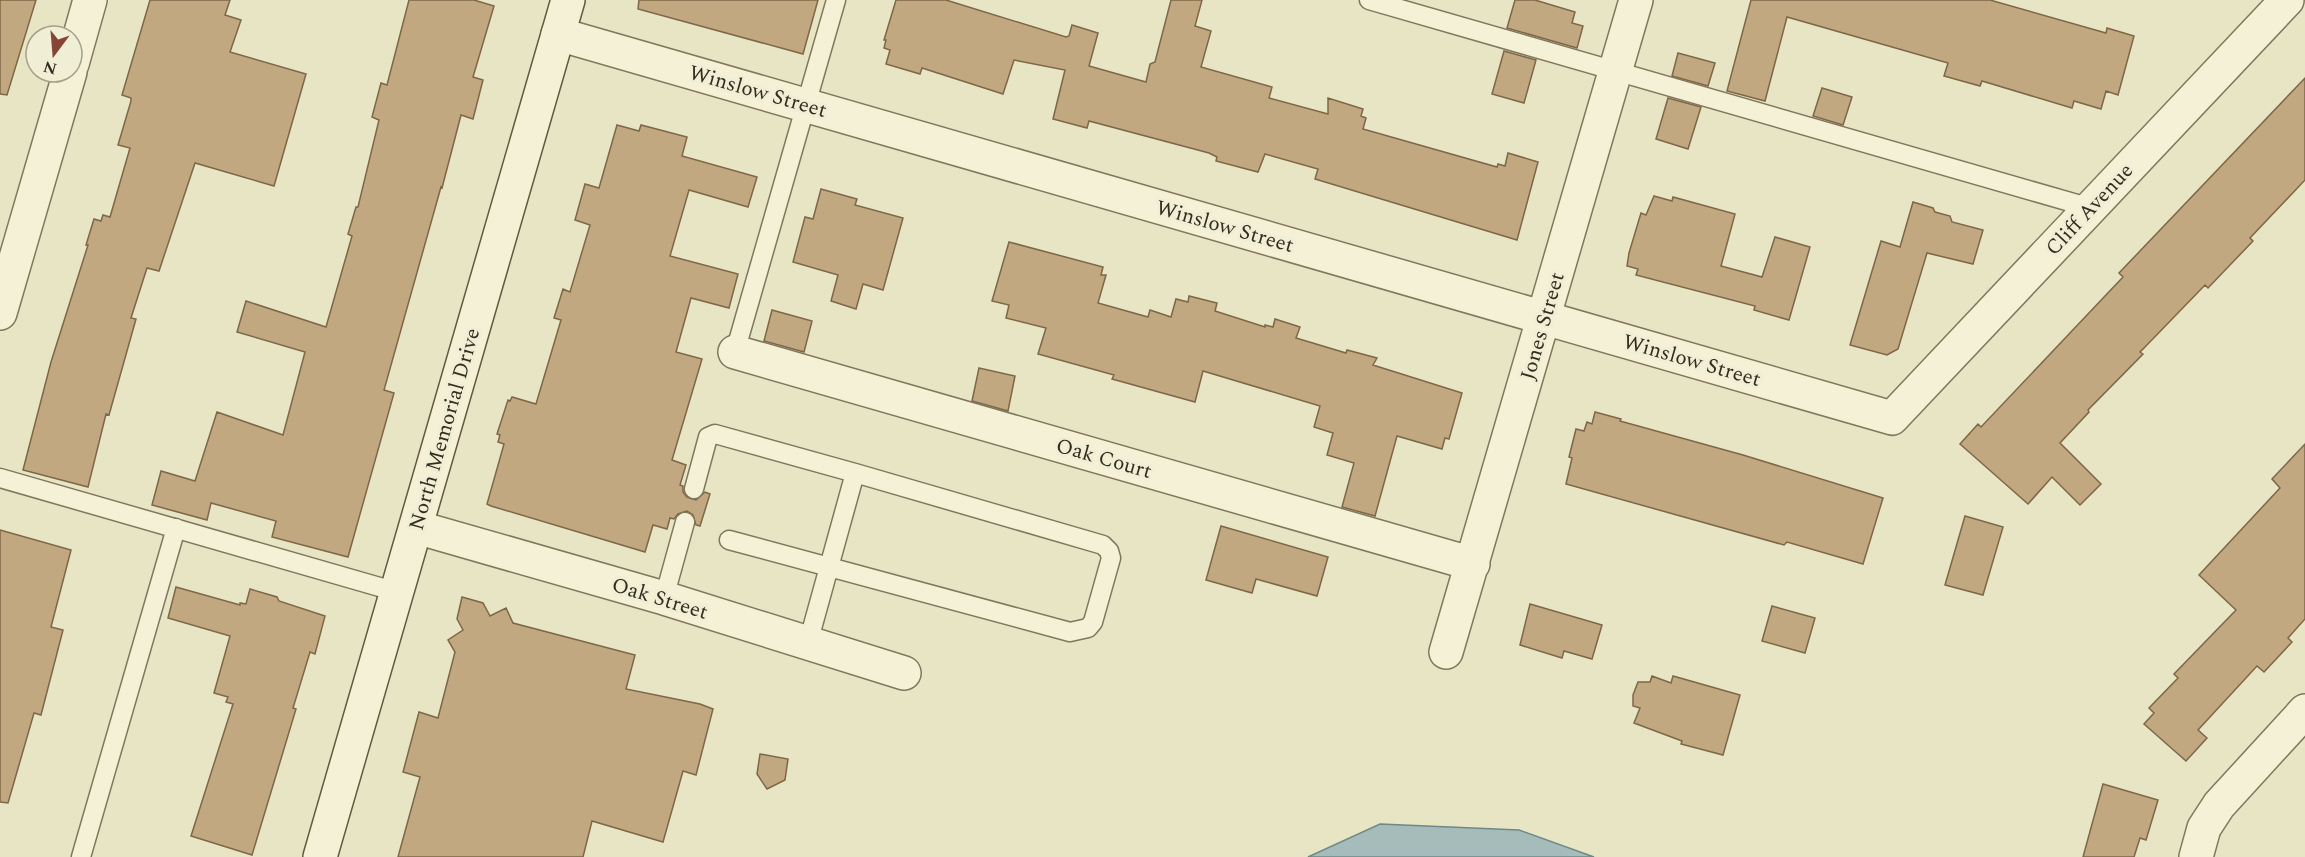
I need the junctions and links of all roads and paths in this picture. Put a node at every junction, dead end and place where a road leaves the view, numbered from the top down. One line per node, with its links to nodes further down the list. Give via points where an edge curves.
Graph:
1 (90, 0): 7 (street)
2 (568, 0): 8 (street, North Memorial Drive)
3 (836, 0): 11 (lane)
4 (1369, 0): 9 (lane)
5 (1636, 0): 9 (street, Jones Street)
6 (2287, 0): 12 (street, Cliff Avenue)
7 (83, 24)
8 (558, 34): 11 (street, Winslow Street); 21 (street, North Memorial Drive)
9 (1616, 71): 12 (lane); 14 (street, Jones Street)
10 (67, 84): 13 (street)
11 (806, 105): 14 (street, Winslow Street); 15 (lane)
12 (2091, 208): 16 (street, Cliff Avenue)
13 (0, 313)
14 (1544, 317): 16 (street, Winslow Street); 24 (street, Jones Street)
15 (735, 352): 24 (street, Oak Court)
16 (1892, 418)
17 (855, 474): 19 (lane, via 715,434 708,437); 25 (lane); 25 (lane, via 1103,545 1111,558 1092,622 1088,628 1070,632)
18 (0, 478): 22 (lane)
19 (694, 489)
20 (685, 522): 27 (lane)
21 (416, 527): 26 (street, North Memorial Drive); 27 (street, Oak Street)
22 (176, 528): 26 (lane); 32 (lane)
23 (729, 540): 25 (lane)
24 (1473, 564): 29 (street, Jones Street)
25 (829, 567): 28 (lane)
26 (397, 592): 33 (street, North Memorial Drive)
27 (664, 598): 28 (street, Oak Street)
28 (808, 643): 30 (street, Oak Street)
29 (1446, 652)
30 (904, 672)
31 (2305, 711): 34 (street, via 2218,806 2204,828)
32 (81, 857)
33 (320, 857)
34 (2196, 857)

